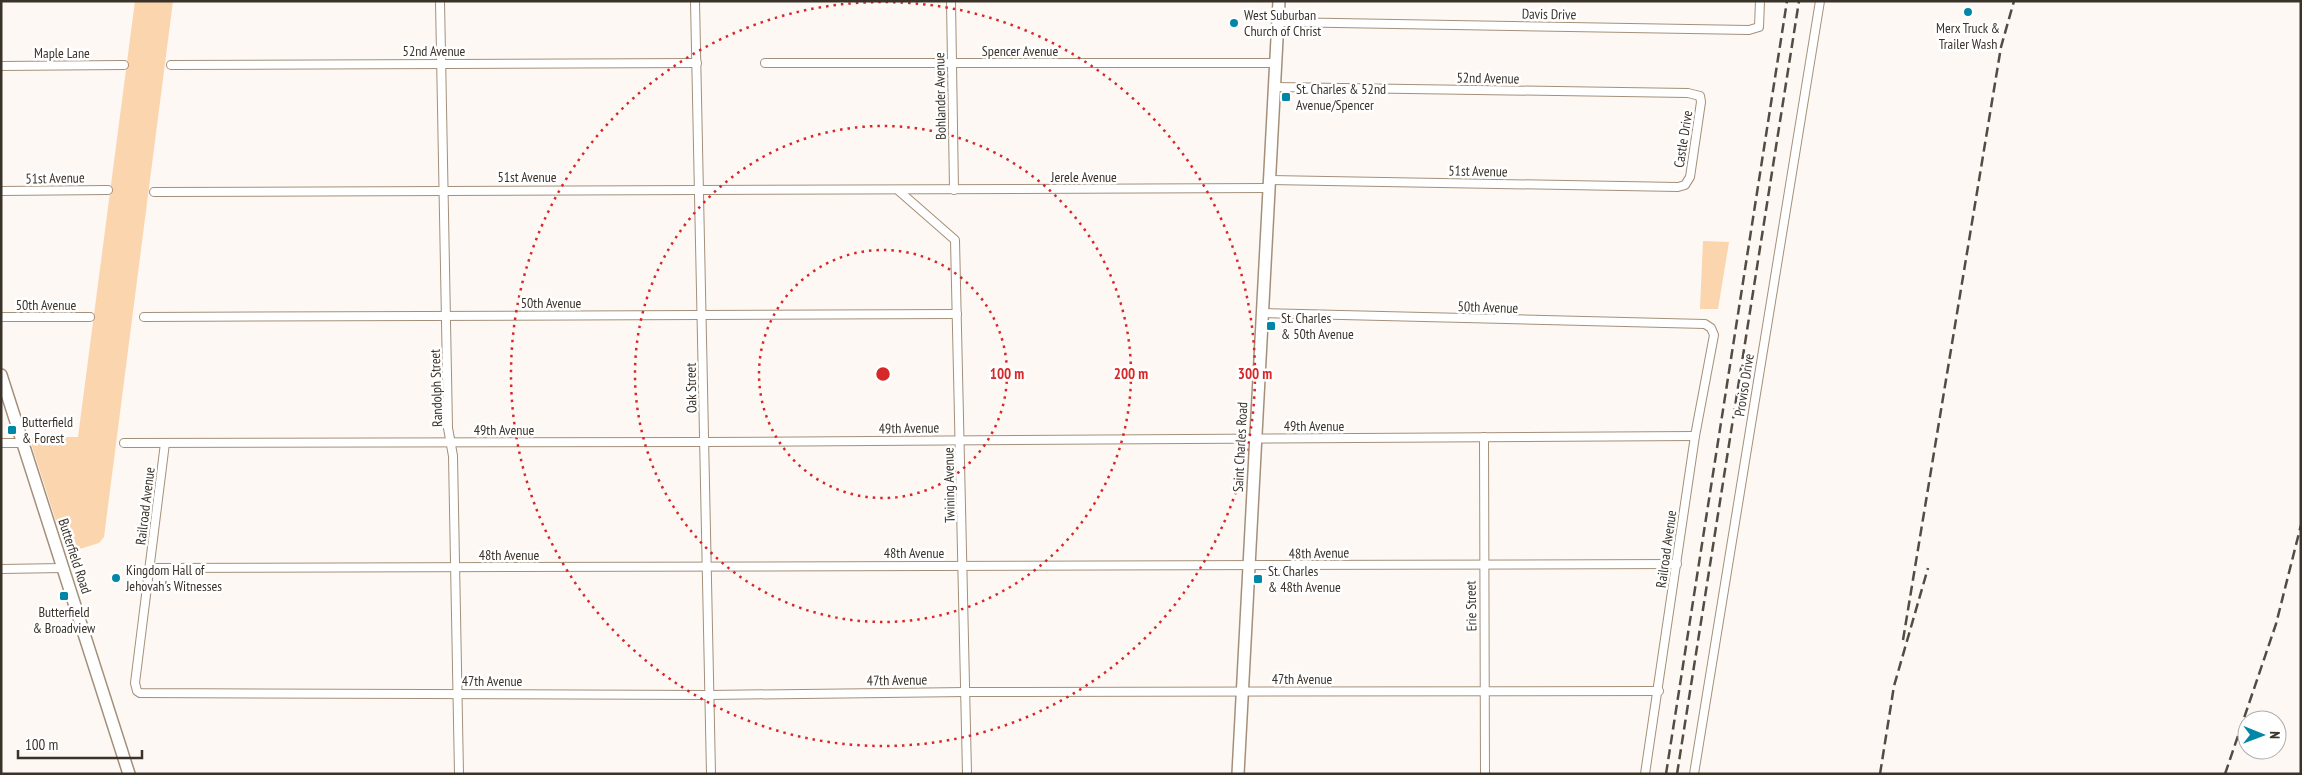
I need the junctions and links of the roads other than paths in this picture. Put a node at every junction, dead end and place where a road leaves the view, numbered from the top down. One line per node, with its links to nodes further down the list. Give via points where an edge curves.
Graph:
1 (440, 1): 12 (street, Randolph Street)
2 (696, 1): 8 (street, Oak Street)
3 (951, 1): 10 (street, Bohlander Avenue)
4 (1280, 1): 7 (main road, Saint Charles Road)
5 (1760, 1): 7 (street, Davis Drive, via 1759,27 1749,30)
6 (1820, 1): 69 (street, Proviso Drive)
7 (1278, 22): 11 (main road, Saint Charles Road)
8 (697, 63): 12 (street, 52nd Avenue); 22 (street, Oak Street)
9 (765, 63): 10 (street, Spencer Avenue)
10 (952, 63): 11 (street, Spencer Avenue); 23 (street, Bohlander Avenue)
11 (1276, 63): 16 (main road, Saint Charles Road)
12 (442, 64): 14 (street, 52nd Avenue); 20 (street, Randolph Street)
13 (124, 65): 15 (street, Maple Lane)
14 (171, 65)
15 (1, 66)
16 (1275, 87): 17 (street, 52nd Avenue, via 1688,92); 18 (main road, Saint Charles Road)
17 (1700, 96): 19 (street, Castle Drive, via 1690,177)
18 (1270, 184): 19 (street, 51st Avenue); 23 (street, Jerele Avenue); 27 (main road, Saint Charles Road)
19 (1686, 185)
20 (444, 189): 22 (street, 51st Avenue); 26 (street, 51st Avenue); 29 (street, Randolph Street)
21 (108, 190): 24 (street, 51st Avenue)
22 (699, 190): 25 (street, 51st Avenue); 30 (street, Oak Street)
23 (954, 190): 25 (street, Jerele Avenue)
24 (1, 191)
25 (900, 191): 28 (street, Twining Avenue, via 955,240)
26 (154, 192)
27 (1263, 313): 34 (street, 50th Avenue, via 1704,324); 38 (main road, Saint Charles Road)
28 (957, 314): 30 (street, 50th Avenue); 39 (street, Twining Avenue)
29 (447, 316): 30 (street, 50th Avenue); 33 (street, 50th Avenue); 40 (street, Randolph Street, via 448,428)
30 (702, 316): 41 (street, Oak Street)
31 (1, 317): 32 (street, 50th Avenue)
32 (90, 317)
33 (144, 317)
34 (1711, 328): 36 (street, Railroad Avenue, via 1714,335)
35 (1, 375): 43 (main road, Butterfield Road)
36 (1695, 436): 37 (street, 49th Avenue); 47 (street, Railroad Avenue)
37 (1484, 437): 38 (street, 49th Avenue); 46 (street, Erie Street)
38 (1256, 439): 39 (street, 49th Avenue); 50 (main road, Saint Charles Road)
39 (960, 440): 41 (street, 49th Avenue); 49 (street, Twining Avenue)
40 (451, 442): 41 (street, 49th Avenue); 45 (street, 49th Avenue); 53 (street, Randolph Street)
41 (704, 442): 48 (street, Oak Street)
42 (1, 443): 43 (street)
43 (23, 443): 51 (main road, Butterfield Road)
44 (124, 443): 45 (street, 49th Avenue)
45 (165, 443): 52 (street, Railroad Avenue)
46 (1483, 564): 47 (street, 48th Avenue); 50 (street, 48th Avenue); 57 (street, Erie Street)
47 (1677, 564): 58 (street, Railroad Avenue)
48 (707, 566): 49 (street, 48th Avenue); 53 (street, 48th Avenue); 61 (street, Oak Street)
49 (963, 566): 50 (street, 48th Avenue); 59 (street, Twining Avenue)
50 (1249, 566): 56 (main road, Saint Charles Road)
51 (63, 568): 54 (street); 62 (main road, Butterfield Road)
52 (150, 568): 53 (street, 48th Avenue); 55 (street, Railroad Avenue)
53 (455, 568): 60 (street, Randolph Street)
54 (1, 569)
55 (137, 691): 60 (street, 47th Avenue, via 145,694)
56 (1242, 691): 57 (street, 47th Avenue); 59 (street, 47th Avenue); 66 (main road, Saint Charles Road)
57 (1485, 691): 58 (street, 47th Avenue); 67 (street, Erie Street)
58 (1659, 691): 68 (street, Railroad Avenue)
59 (966, 692): 61 (street, 47th Avenue); 65 (street, Twining Avenue)
60 (457, 693): 61 (street, 47th Avenue); 63 (street, Randolph Street)
61 (709, 695): 64 (street, Oak Street)
62 (129, 774)
63 (459, 774)
64 (711, 774)
65 (967, 774)
66 (1238, 774)
67 (1485, 774)
68 (1645, 774)
69 (1694, 774)

